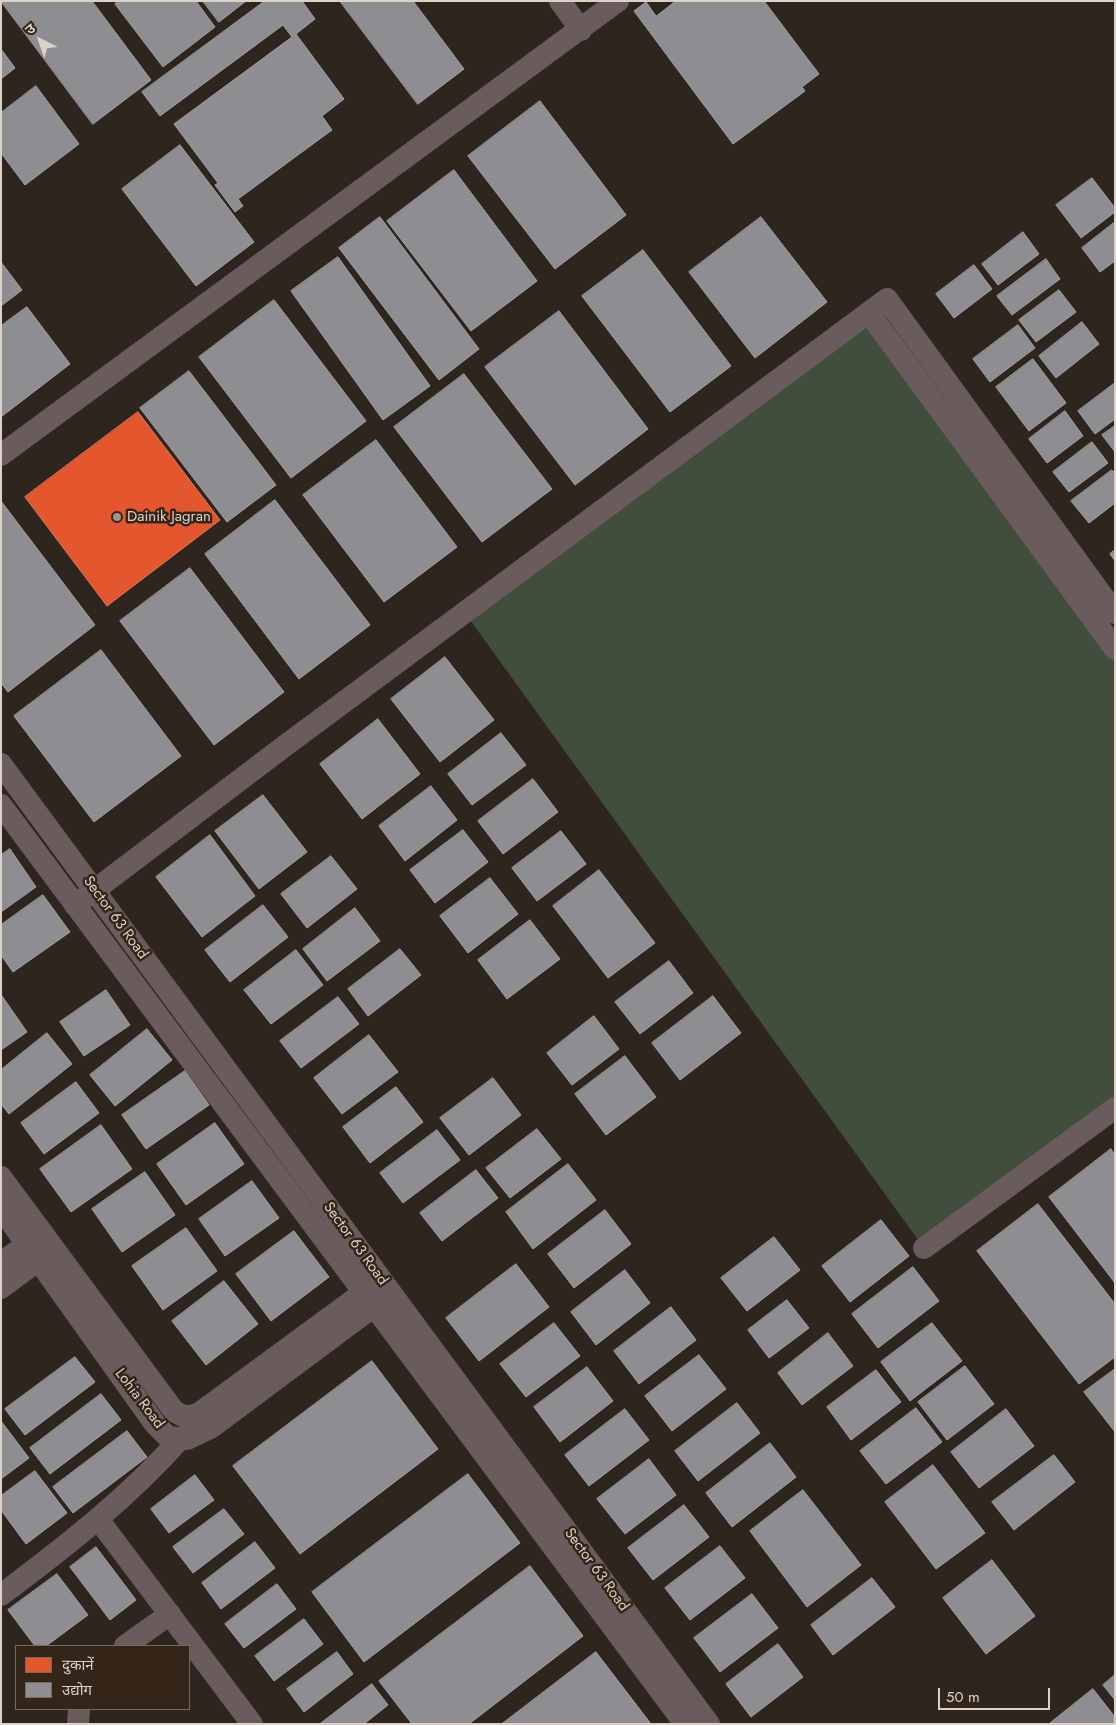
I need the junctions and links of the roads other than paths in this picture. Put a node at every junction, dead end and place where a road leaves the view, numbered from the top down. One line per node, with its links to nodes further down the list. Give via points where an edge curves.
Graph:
1 (560, 1): 3 (street)
2 (618, 1): 3 (street)
3 (581, 30): 5 (street)
4 (869, 313): 6 (street, via 887,299); 7 (street); 10 (street)
5 (1, 455)
6 (1115, 613)
7 (1115, 649)
8 (1, 764): 10 (street, Sector 63 Road)
9 (1, 805): 11 (street, Sector 63 Road)
10 (94, 890): 11 (street); 19 (street, Sector 63 Road)
11 (75, 905): 19 (street, Sector 63 Road)
12 (1115, 1108): 16 (street)
13 (1, 1177): 15 (street, Lohia Road)
14 (1, 1208): 15 (street, Lohia Road)
15 (40, 1246): 17 (street); 18 (street); 19 (street, Lohia Road, via 174,1411 185,1417 198,1414); 20 (street, Lohia Road, via 155,1424 168,1436)
16 (924, 1248)
17 (1, 1263)
18 (1, 1288)
19 (378, 1293): 20 (street, Lohia Road, via 212,1426 187,1439); 28 (street, Sector 63 Road); 29 (street, Sector 63 Road)
20 (181, 1438): 21 (street, via 156,1467)
21 (98, 1519): 22 (street); 23 (street)
22 (3, 1589)
23 (170, 1614): 24 (street); 27 (street)
24 (126, 1645)
25 (79, 1710): 26 (street)
26 (78, 1724)
27 (252, 1724)
28 (685, 1724)
29 (709, 1724)

